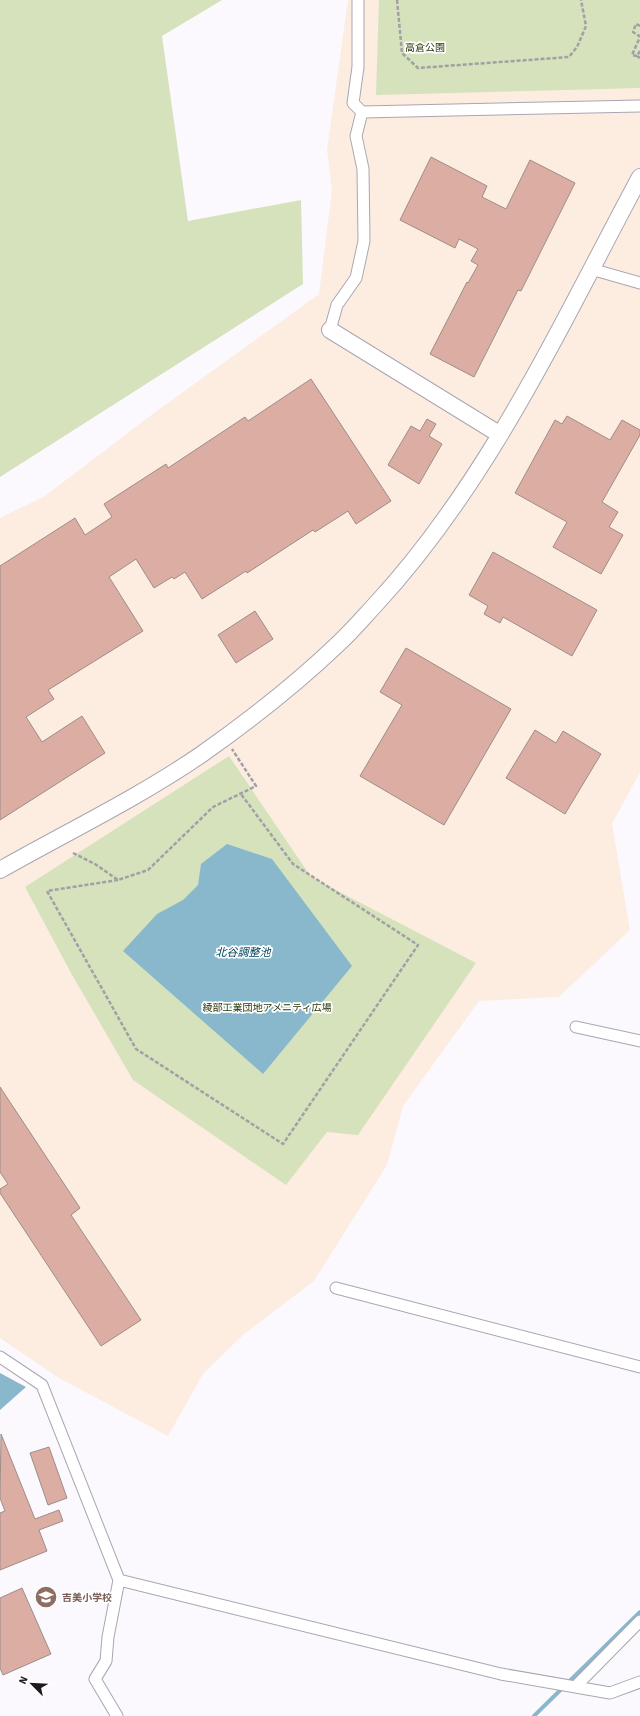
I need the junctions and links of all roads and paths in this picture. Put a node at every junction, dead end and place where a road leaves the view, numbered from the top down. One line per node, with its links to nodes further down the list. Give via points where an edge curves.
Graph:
1 (358, 0): 9 (street, via 358,67 353,103)
2 (397, 0): 3 (path, via 402,53 418,68 569,57 577,47 586,26)
3 (581, 0)
4 (640, 26): 5 (path, via 636,24 633,32)
5 (640, 36): 7 (path, via 632,55)
6 (640, 51): 7 (path)
7 (639, 57)
8 (640, 106): 9 (street)
9 (362, 112): 13 (street, via 356,136 363,169 364,241 356,278 338,305)
10 (640, 177): 11 (street)
11 (591, 268): 12 (street); 14 (street)
12 (640, 282)
13 (330, 330): 14 (street)
14 (499, 434): 15 (street, via 461,498 396,583 339,643 262,709)
15 (224, 737): 16 (path, via 256,786); 18 (street, via 135,796)
16 (241, 794): 19 (path, via 213,807 148,870); 19 (path, via 293,864 418,945 283,1144 136,1049 47,891)
17 (73, 853): 19 (path)
18 (0, 870)
19 (118, 880)
20 (576, 1026): 21 (street)
21 (640, 1041)
22 (336, 1288): 24 (street)
23 (0, 1357): 25 (street, via 42,1385)
24 (640, 1367)
25 (119, 1580): 28 (street, via 500,1674); 29 (street, via 106,1661 95,1679)
26 (640, 1621): 28 (street)
27 (640, 1682): 28 (street, via 610,1693)
28 (576, 1686)
29 (117, 1716)

